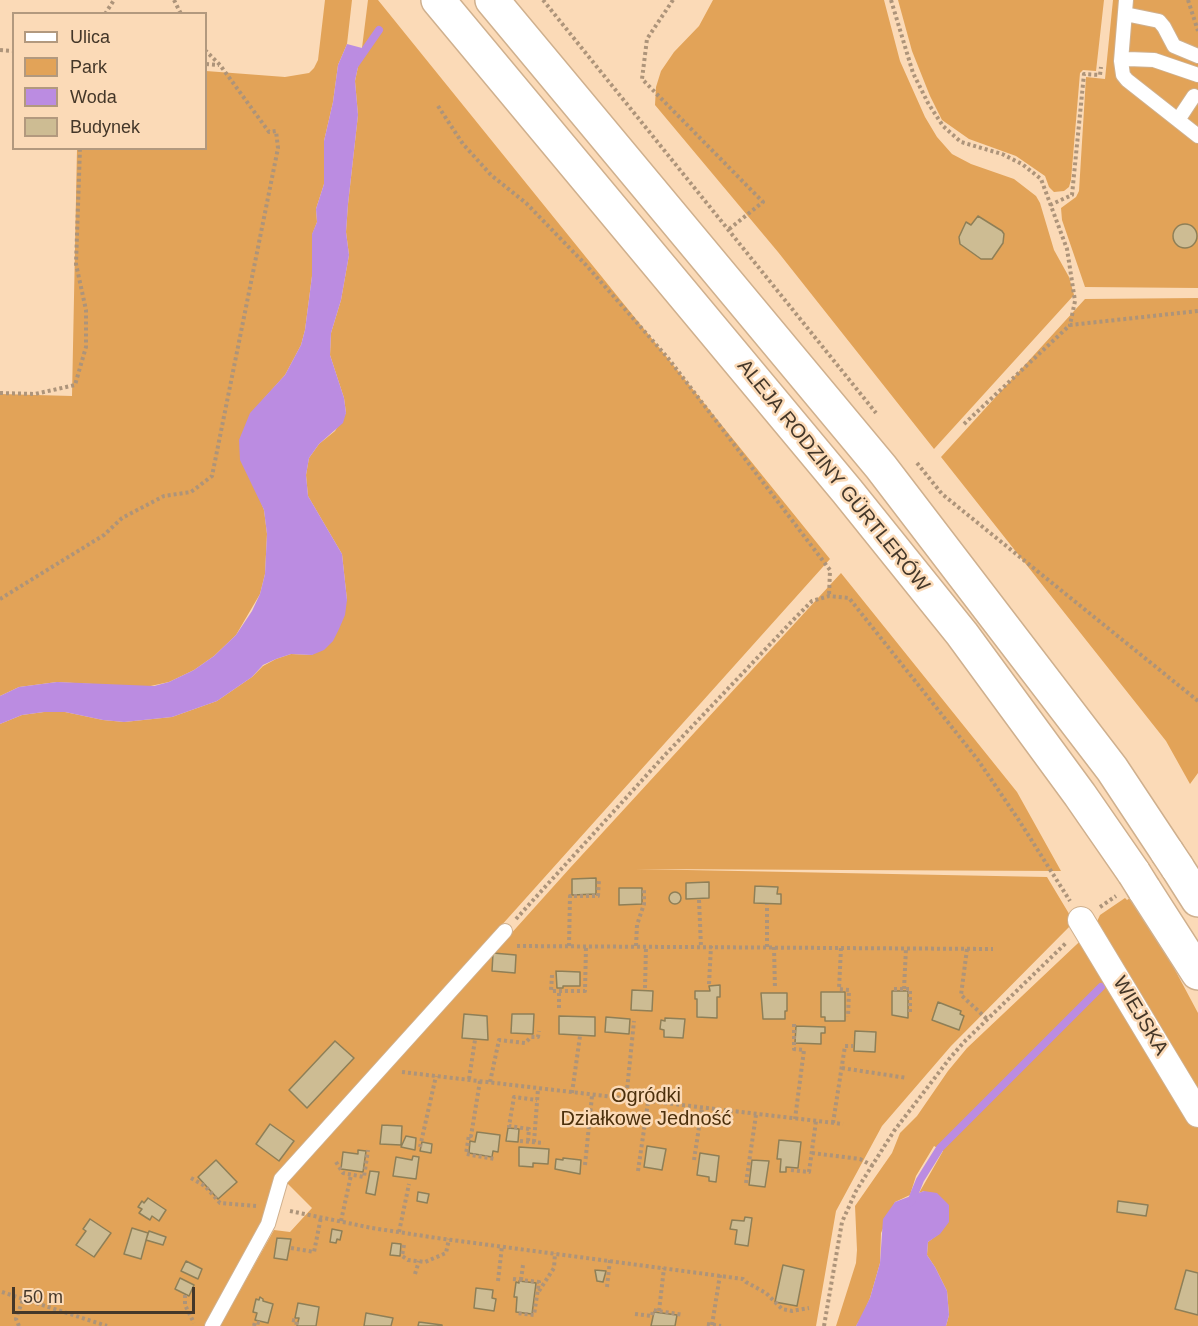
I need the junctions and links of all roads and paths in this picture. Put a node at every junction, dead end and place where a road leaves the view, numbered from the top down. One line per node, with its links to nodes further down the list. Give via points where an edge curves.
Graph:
1 (438, 0): 54 (main road, ALEJA RODZINY GÜRTLERÓW, via 962,634 1080,795)
2 (492, 0): 37 (main road, ALEJA RODZINY GÜRTLERÓW, via 881,467 1112,769)
3 (543, 0): 24 (path)
4 (673, 0): 24 (path, via 647,39 642,79 763,202)
5 (891, 0): 23 (path, via 913,73 943,126 962,142 1022,164 1041,179)
6 (1134, 0): 8 (lane)
7 (1188, 0): 9 (path)
8 (1128, 10): 11 (lane, via 1159,21 1174,46); 12 (lane); 17 (lane, via 1121,68)
9 (1198, 31)
10 (207, 52): 15 (path)
11 (1198, 56)
12 (1128, 59): 16 (lane, via 1154,60); 17 (lane)
13 (1101, 63): 23 (path, via 1100,75 1084,74 1072,195)
14 (207, 64): 15 (path)
15 (220, 65): 32 (path, via 269,132 276,131 278,148 212,476 191,492 164,496 122,518 104,535)
16 (1198, 75)
17 (1135, 85): 20 (lane)
18 (1197, 93): 20 (lane)
19 (438, 106): 31 (path, via 463,144 491,175 526,203 586,265 668,358 830,570)
20 (1178, 120): 21 (lane)
21 (1198, 136)
22 (80, 150): 27 (path, via 76,264 86,310 86,347 75,385 35,394)
23 (1050, 205): 26 (path, via 1067,249 1076,301)
24 (728, 230): 28 (path)
25 (1198, 311): 26 (path)
26 (1070, 325): 29 (path)
27 (0, 393)
28 (883, 421)
29 (964, 424)
30 (913, 458): 33 (path, via 942,494)
31 (829, 596): 39 (path, via 849,598 978,760); 40 (path, via 812,601 796,617)
32 (0, 599)
33 (1198, 701)
34 (599, 879): 42 (path, via 598,896 570,896)
35 (644, 888): 44 (path)
36 (699, 900): 47 (path)
37 (1198, 900)
38 (767, 904): 48 (path)
39 (1081, 920): 65 (path, via 1070,938); 86 (street, WIEJSKA)
40 (505, 931): 41 (lane)
41 (491, 946): 42 (path); 73 (lane)
42 (569, 946): 43 (path)
43 (586, 946): 44 (path); 61 (path, via 585,991)
44 (636, 946): 46 (path)
45 (711, 946): 47 (path); 48 (path); 56 (path)
46 (646, 947): 47 (path); 57 (path)
47 (701, 947)
48 (767, 947): 49 (path)
49 (774, 947): 50 (path); 58 (path)
50 (841, 948): 51 (path); 64 (path, via 839,989 849,990)
51 (906, 948): 52 (path); 60 (path)
52 (967, 949): 53 (path); 65 (path, via 961,995)
53 (993, 949)
54 (1198, 973)
55 (552, 975): 61 (path, via 551,990)
56 (709, 984)
57 (645, 988)
58 (775, 989)
59 (894, 989): 60 (path)
60 (904, 989): 63 (path, via 910,989)
61 (559, 991): 62 (path)
62 (559, 1008)
63 (910, 1014)
64 (848, 1017)
65 (987, 1019): 102 (path, via 950,1058 894,1131)
66 (634, 1021): 83 (path)
67 (794, 1024): 88 (path, via 794,1049 804,1050)
68 (539, 1030): 78 (path, via 538,1037 525,1043 499,1040)
69 (580, 1036): 80 (path)
70 (475, 1040): 76 (path)
71 (853, 1046): 72 (path, via 845,1047)
72 (842, 1068): 75 (path); 90 (path)
73 (380, 1069): 74 (path); 109 (lane, via 281,1179)
74 (436, 1076): 76 (path); 95 (path)
75 (907, 1078)
76 (469, 1080): 77 (path)
77 (480, 1081): 78 (path); 98 (path, via 466,1155)
78 (490, 1082): 79 (path)
79 (538, 1089): 80 (path); 82 (path)
80 (572, 1093): 81 (path)
81 (592, 1095): 83 (path); 101 (path)
82 (537, 1100): 93 (path); 93 (path, via 514,1097 509,1126 530,1129)
83 (626, 1100): 84 (path)
84 (648, 1102): 85 (path); 104 (path)
85 (702, 1108): 87 (path); 99 (path)
86 (1198, 1114)
87 (756, 1115): 88 (path); 107 (path)
88 (795, 1119): 89 (path)
89 (816, 1121): 90 (path); 97 (path)
90 (833, 1123): 91 (path)
91 (843, 1124)
92 (520, 1141): 93 (path)
93 (531, 1142): 94 (path)
94 (544, 1143)
95 (420, 1148)
96 (368, 1150): 105 (path, via 364,1177)
97 (812, 1153): 102 (path, via 860,1159); 103 (path, via 809,1172)
98 (495, 1159)
99 (694, 1160)
100 (336, 1162): 105 (path, via 343,1173)
101 (585, 1165)
102 (873, 1166): 149 (path, via 842,1222)
103 (791, 1170)
104 (638, 1171)
105 (351, 1175): 111 (path)
106 (191, 1178): 109 (path, via 205,1186 220,1203)
107 (746, 1182)
108 (408, 1184): 112 (path)
109 (272, 1209): 110 (path); 145 (lane, via 268,1224)
110 (321, 1217): 111 (path); 116 (path, via 314,1252)
111 (341, 1221): 112 (path)
112 (399, 1232): 113 (path)
113 (449, 1239): 115 (path); 119 (path, via 446,1253)
114 (404, 1245): 119 (path, via 402,1256)
115 (502, 1246): 117 (path); 126 (path)
116 (291, 1248)
117 (555, 1253): 118 (path); 129 (path, via 554,1268)
118 (610, 1260): 121 (path); 127 (path)
119 (419, 1261): 122 (path)
120 (523, 1265): 125 (path)
121 (664, 1268): 123 (path); 133 (path)
122 (415, 1274)
123 (720, 1275): 132 (path, via 743,1279 782,1309); 140 (path)
124 (513, 1279): 125 (path)
125 (521, 1280): 129 (path, via 539,1282)
126 (498, 1281)
127 (607, 1287)
128 (2, 1292): 131 (path)
129 (537, 1294): 134 (path, via 534,1314)
130 (185, 1295): 144 (path, via 185,1305)
131 (23, 1299): 137 (path); 141 (path, via 16,1319)
132 (809, 1308)
133 (659, 1311): 135 (path, via 653,1310 652,1316); 136 (path)
134 (516, 1313)
135 (635, 1314)
136 (683, 1315)
137 (87, 1320): 142 (path); 143 (path)
138 (292, 1320): 147 (path, via 297,1321)
139 (260, 1323): 146 (path, via 255,1322)
140 (710, 1324): 148 (path)
141 (19, 1326)
142 (85, 1326)
143 (107, 1326)
144 (196, 1326)
145 (212, 1326)
146 (254, 1326)
147 (296, 1326)
148 (721, 1326)
149 (824, 1326)

